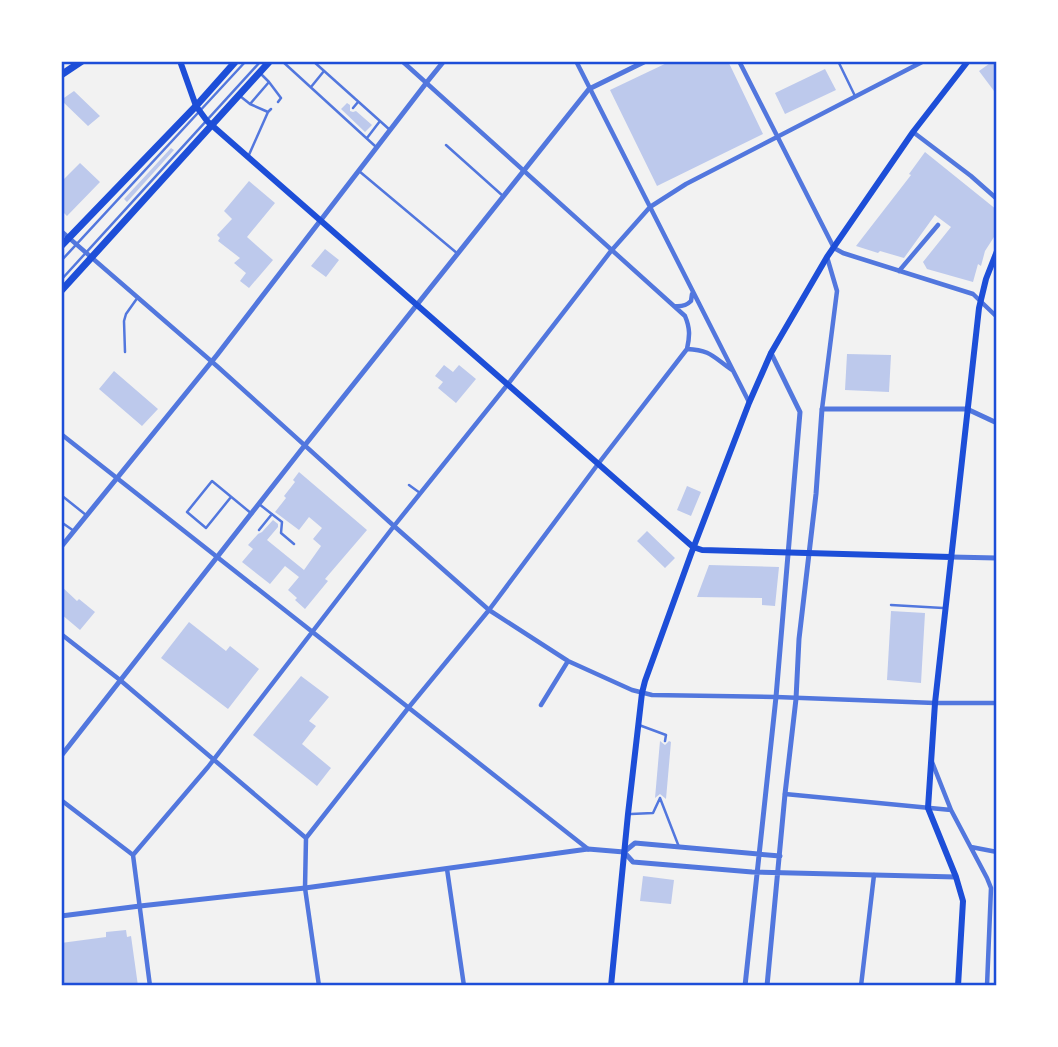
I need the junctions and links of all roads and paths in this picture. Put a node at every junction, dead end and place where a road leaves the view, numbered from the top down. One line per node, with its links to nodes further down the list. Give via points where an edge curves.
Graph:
1 (82, 61): 20 (main road)
2 (180, 61): 31 (main road)
3 (236, 61): 31 (main road)
4 (246, 61): 31 (lane)
5 (261, 61): 33 (lane)
6 (270, 61): 19 (main road)
7 (282, 61): 23 (lane)
8 (313, 61): 17 (lane); 18 (lane)
9 (402, 61): 22 (street)
10 (444, 61): 22 (street)
11 (576, 61): 24 (street)
12 (646, 61): 24 (street)
13 (739, 61): 36 (street)
14 (838, 61): 26 (lane)
15 (924, 61): 26 (street)
16 (968, 61): 35 (main road)
17 (308, 67)
18 (324, 71): 23 (lane); 28 (lane)
19 (260, 73): 21 (lane); 25 (main road)
20 (61, 75)
21 (270, 82): 27 (lane, via 281,98); 29 (lane)
22 (426, 82): 34 (street); 41 (street)
23 (310, 87): 37 (lane)
24 (589, 89): 41 (street); 45 (street)
25 (240, 96): 29 (lane); 33 (main road)
26 (855, 96): 36 (street)
27 (278, 102)
28 (358, 102): 30 (lane); 32 (lane)
29 (250, 104): 40 (lane, via 270,111)
30 (353, 108)
31 (197, 109): 33 (main road); 49 (main road); 50 (lane)
32 (380, 121): 34 (lane); 37 (lane)
33 (210, 124): 40 (main road); 56 (main road)
34 (390, 130): 39 (street)
35 (913, 132): 44 (street); 52 (main road)
36 (776, 136): 45 (street); 52 (street)
37 (367, 138): 39 (lane)
38 (446, 145): 43 (lane)
39 (377, 147): 42 (street)
40 (248, 157): 46 (main road)
41 (524, 170): 43 (street); 53 (street)
42 (359, 171): 46 (street); 55 (lane)
43 (503, 196): 55 (street)
44 (997, 199)
45 (650, 207): 53 (street); 61 (street)
46 (321, 220): 65 (main road); 71 (street)
47 (938, 225): 59 (street)
48 (61, 231): 49 (street)
49 (69, 237): 50 (street); 51 (main road)
50 (77, 244): 56 (street); 58 (lane)
51 (61, 246)
52 (834, 248): 57 (main road); 59 (street)
53 (611, 251): 66 (street); 73 (street)
54 (997, 251): 64 (main road)
55 (458, 254): 65 (street)
56 (89, 255): 60 (lane); 62 (main road); 63 (street)
57 (827, 257): 70 (main road); 76 (street, via 836,290)
58 (61, 261)
59 (899, 271): 64 (street)
60 (61, 280)
61 (690, 287): 66 (street, via 691,301); 72 (street)
62 (61, 291)
63 (138, 297): 69 (lane, via 124,321); 71 (street)
64 (981, 299): 67 (street); 75 (main road)
65 (418, 304): 73 (main road); 79 (street)
66 (674, 306): 68 (street, via 689,326)
67 (997, 317)
68 (687, 349): 72 (street, via 708,352); 80 (street)
69 (125, 352)
70 (771, 353): 74 (main road); 97 (street, via 800,412)
71 (212, 361): 79 (street); 81 (street)
72 (732, 370): 74 (street)
73 (508, 384): 80 (main road); 83 (street)
74 (749, 403): 96 (main road)
75 (967, 409): 76 (street); 77 (street); 100 (main road)
76 (822, 410): 98 (street)
77 (997, 423)
78 (61, 434): 81 (street)
79 (305, 445): 86 (street); 91 (street)
80 (598, 464): 96 (main road); 104 (street)
81 (117, 478): 89 (street); 99 (street)
82 (409, 485): 83 (lane)
83 (420, 493): 91 (street)
84 (61, 495): 89 (lane)
85 (231, 496): 85 (lane, via 212,481 187,512 206,528); 87 (lane)
86 (259, 504): 87 (street); 88 (lane)
87 (252, 514): 99 (street)
88 (272, 514): 92 (lane); 94 (lane, via 282,522 281,533)
89 (87, 515): 93 (street)
90 (61, 522): 93 (lane)
91 (394, 526): 104 (street); 105 (street)
92 (259, 530)
93 (74, 531): 95 (street)
94 (294, 544)
95 (61, 547)
96 (693, 547): 97 (main road); 109 (main road)
97 (789, 553): 98 (main road); 110 (street)
98 (809, 553): 100 (main road); 111 (street)
99 (218, 557): 105 (street); 108 (street)
100 (951, 557): 101 (street); 103 (main road)
101 (997, 558)
102 (891, 606): 103 (lane)
103 (946, 608): 113 (main road)
104 (489, 610): 107 (street); 115 (street)
105 (313, 632): 115 (street); 119 (street)
106 (61, 634): 108 (street)
107 (568, 661): 109 (street); 114 (street)
108 (120, 680): 118 (street); 119 (street)
109 (642, 693): 110 (street); 116 (main road)
110 (776, 697): 111 (street); 132 (street)
111 (796, 699): 113 (street); 121 (street)
112 (997, 703): 113 (street)
113 (935, 704): 120 (main road)
114 (541, 705)
115 (409, 707): 126 (street); 129 (street)
116 (639, 725): 117 (lane, via 666,735); 125 (main road)
117 (665, 741)
118 (61, 755)
119 (214, 760): 126 (street); 133 (street)
120 (932, 762): 123 (main road); 124 (street)
121 (785, 794): 123 (street); 134 (street)
122 (61, 800): 133 (street)
123 (928, 808): 124 (street); 139 (main road)
124 (951, 810): 128 (street)
125 (628, 814): 127 (lane, via 653,813 660,798); 130 (main road)
126 (306, 838): 140 (street)
127 (679, 847): 130 (street, via 635,843); 132 (street)
128 (970, 847): 131 (street); 151 (street, via 990,888)
129 (588, 849): 130 (street); 135 (street)
130 (624, 852): 136 (street, via 633,862); 146 (main road)
131 (997, 852)
132 (760, 854): 134 (street); 136 (street)
133 (133, 855): 141 (street)
134 (780, 856): 137 (street)
135 (447, 869): 140 (street); 145 (street)
136 (758, 872): 137 (street); 147 (street)
137 (779, 873): 138 (street); 148 (street)
138 (874, 875): 139 (street); 149 (street)
139 (956, 877): 150 (main road, via 962,901)
140 (305, 888): 141 (street); 144 (street)
141 (139, 906): 142 (street); 143 (street)
142 (61, 916)
143 (150, 986)
144 (319, 986)
145 (464, 986)
146 (611, 986)
147 (745, 986)
148 (767, 986)
149 (861, 986)
150 (958, 986)
151 (987, 986)

